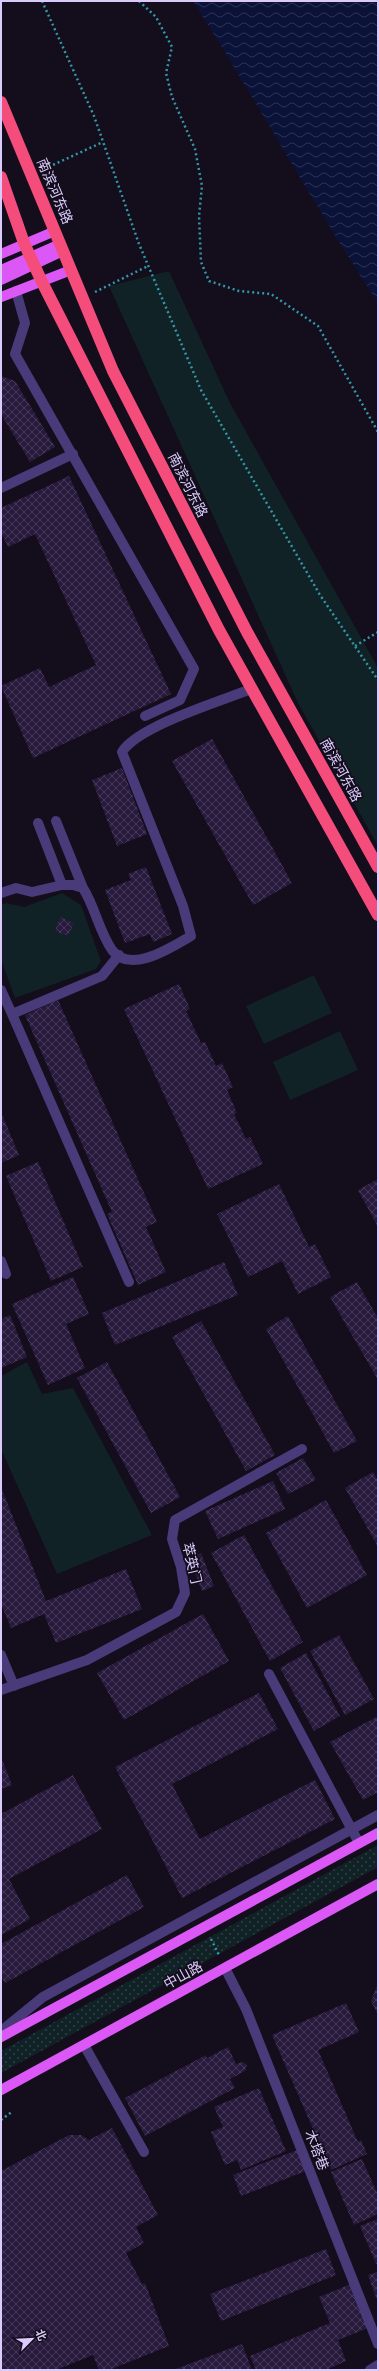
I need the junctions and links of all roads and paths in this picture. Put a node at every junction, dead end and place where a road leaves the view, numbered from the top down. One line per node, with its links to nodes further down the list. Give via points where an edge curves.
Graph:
1 (42, 1): 4 (path, via 94,116)
2 (139, 1): 18 (path, via 156,17 172,47 166,73 172,97 195,149 202,186 199,216 201,262 209,281 239,291 271,294 318,326)
3 (1, 102): 5 (highway, 南滨河东路)
4 (103, 142): 5 (path); 22 (path, via 139,244 202,390 320,595)
5 (31, 174): 7 (highway, 南滨河东路)
6 (1, 177): 8 (highway)
7 (55, 231): 8 (main road); 9 (highway, 南滨河东路)
8 (24, 244): 10 (main road); 11 (highway)
9 (62, 248): 11 (main road); 13 (highway, 南滨河东路)
10 (1, 254)
11 (33, 261): 12 (main road); 14 (main road); 15 (highway)
12 (1, 270)
13 (71, 270): 15 (main road); 28 (highway, 南滨河东路, via 113,371 247,632)
14 (1, 280)
15 (42, 282): 16 (main road); 24 (highway, via 219,630)
16 (16, 291): 17 (main road); 19 (street, via 25,323 15,354)
17 (1, 297)
18 (378, 432)
19 (73, 454): 20 (street); 25 (street, via 194,669 180,700)
20 (1, 488)
21 (378, 632): 22 (path)
22 (355, 646): 23 (path)
23 (378, 680)
24 (252, 689): 32 (highway); 33 (street, via 152,729 126,745 122,752 183,906 191,936 162,953 135,960)
25 (146, 716)
26 (56, 821): 30 (street)
27 (38, 823): 29 (street)
28 (378, 867)
29 (62, 885): 30 (street); 31 (street, via 32,892 16,888)
30 (83, 888): 33 (street, via 113,951)
31 (1, 893)
32 (378, 915)
33 (119, 954): 35 (street, via 102,976)
34 (1, 990): 35 (street)
35 (12, 1014): 38 (street)
36 (1, 1261): 37 (street)
37 (6, 1274)
38 (129, 1282)
39 (302, 1449): 42 (street, 萃英门, via 175,1520 172,1539 186,1593 176,1612 87,1660)
40 (1, 1655): 42 (street)
41 (269, 1674): 45 (street)
42 (14, 1686): 43 (street, 萃英门)
43 (1, 1690)
44 (378, 1816): 45 (street)
45 (353, 1829): 47 (street); 51 (street, via 43,1997)
46 (378, 1833): 47 (main road)
47 (359, 1843): 49 (main road)
48 (378, 1884): 50 (main road, 中山路)
49 (205, 1926): 50 (path); 52 (main road)
50 (225, 1968): 53 (main road, 中山路); 56 (street, 木塔巷, via 246,2009)
51 (1, 2031)
52 (1, 2037)
53 (84, 2045): 54 (main road, 中山路); 55 (street)
54 (1, 2090)
55 (144, 2152)
56 (378, 2344)
57 (378, 2365): 58 (street)
58 (370, 2370)

